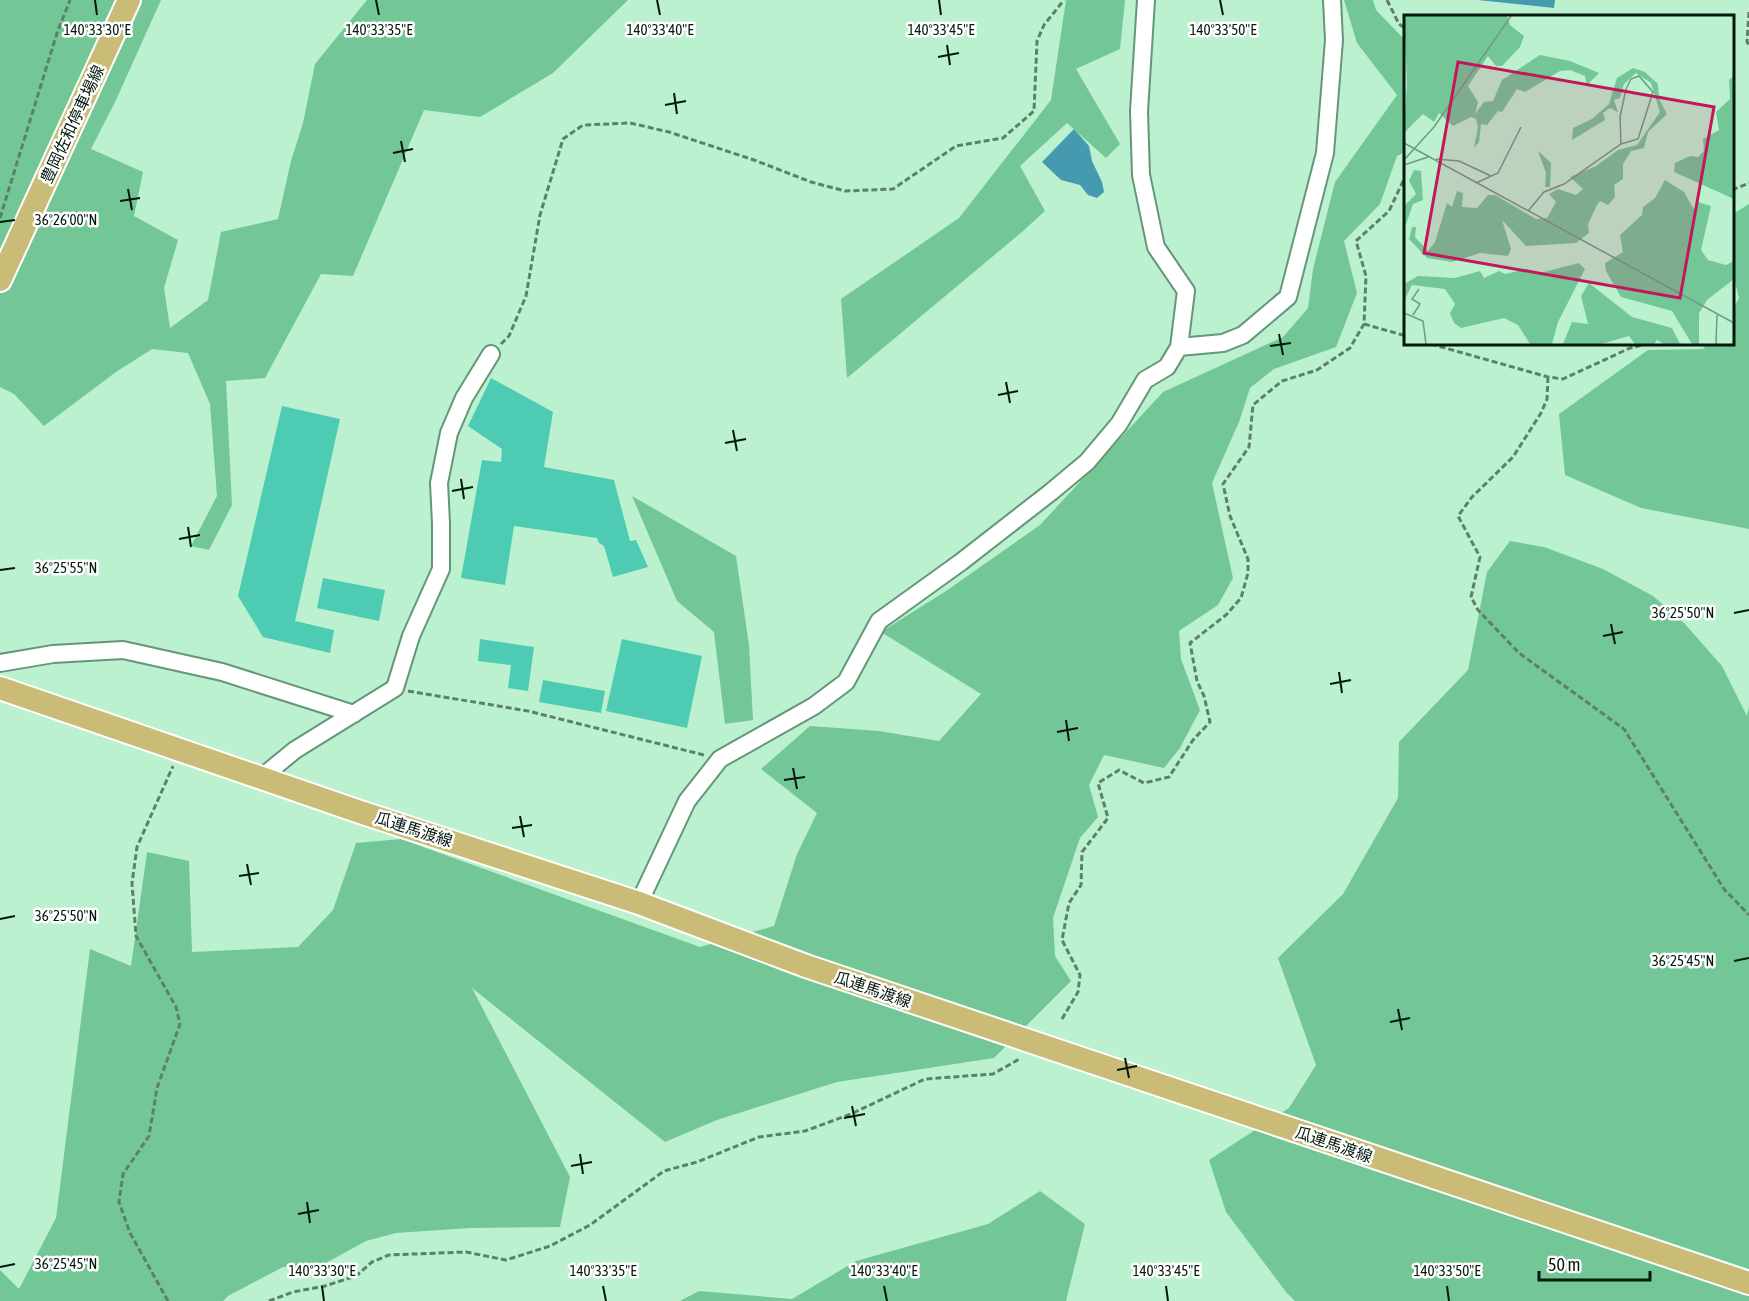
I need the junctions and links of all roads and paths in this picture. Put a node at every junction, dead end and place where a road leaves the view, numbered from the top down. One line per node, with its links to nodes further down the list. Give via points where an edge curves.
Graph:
1 (70, 0): 13 (path)
2 (129, 0): 14 (main road, 豊岡佐和停車場線)
3 (1064, 0): 20 (path, via 1037,41 1034,111 1003,138 956,146 894,189 845,191 669,132 630,123 583,125 563,139 540,215 526,296 509,336)
4 (1146, 0): 19 (street, via 1139,111 1141,175 1155,247 1185,291)
5 (1332, 0): 19 (street, via 1334,40 1325,153 1288,297 1243,335 1223,343)
6 (1387, 0): 8 (path)
7 (1749, 12): 9 (path)
8 (1404, 28)
9 (1749, 45)
10 (1404, 179): 15 (path, via 1389,211 1356,241 1366,276)
11 (1749, 183): 12 (path)
12 (1734, 189)
13 (0, 218)
14 (0, 280)
15 (1364, 324): 16 (path); 31 (path, via 1350,348 1317,370 1282,381 1253,405 1249,447 1223,483 1230,516 1248,558 1248,573 1241,598 1190,643 1210,722 1168,777 1144,783 1119,770 1098,783 1108,818 1082,852 1081,885 1069,903 1062,940 1080,975 1078,992)
16 (1404, 335)
17 (1435, 345): 21 (path)
18 (1643, 345): 21 (path, via 1563,379)
19 (1179, 347): 27 (street, via 1167,367 1144,380 1119,424 1087,462 879,621 846,682 814,706)
20 (491, 354): 24 (street, via 464,398 449,433 439,483 441,569 411,636)
21 (1548, 377): 30 (path, via 1547,399 1541,413 1513,457 1458,516 1480,557 1471,597 1478,610 1519,653 1623,729 1724,889)
22 (0, 663): 25 (street, via 53,654 123,650 222,672)
23 (0, 688): 26 (main road, 瓜連馬渡線)
24 (395, 688): 25 (street); 27 (path, via 528,711)
25 (354, 714): 28 (street, via 295,750)
26 (179, 750): 28 (main road, 瓜連馬渡線); 34 (path, via 137,847 132,883 136,936 177,1007 180,1024 157,1088 149,1136 123,1174 119,1202 130,1233)
27 (720, 759): 29 (street, via 687,801)
28 (262, 777): 29 (main road, 瓜連馬渡線)
29 (639, 903): 33 (main road, 瓜連馬渡線, via 806,966)
30 (1749, 915)
31 (1062, 1019)
32 (1022, 1057): 35 (path, via 993,1074 925,1079 805,1131 759,1137 664,1171 590,1225 549,1246 506,1260 466,1252 389,1255 372,1262 356,1276)
33 (1749, 1283)
34 (168, 1301)
35 (269, 1301)

